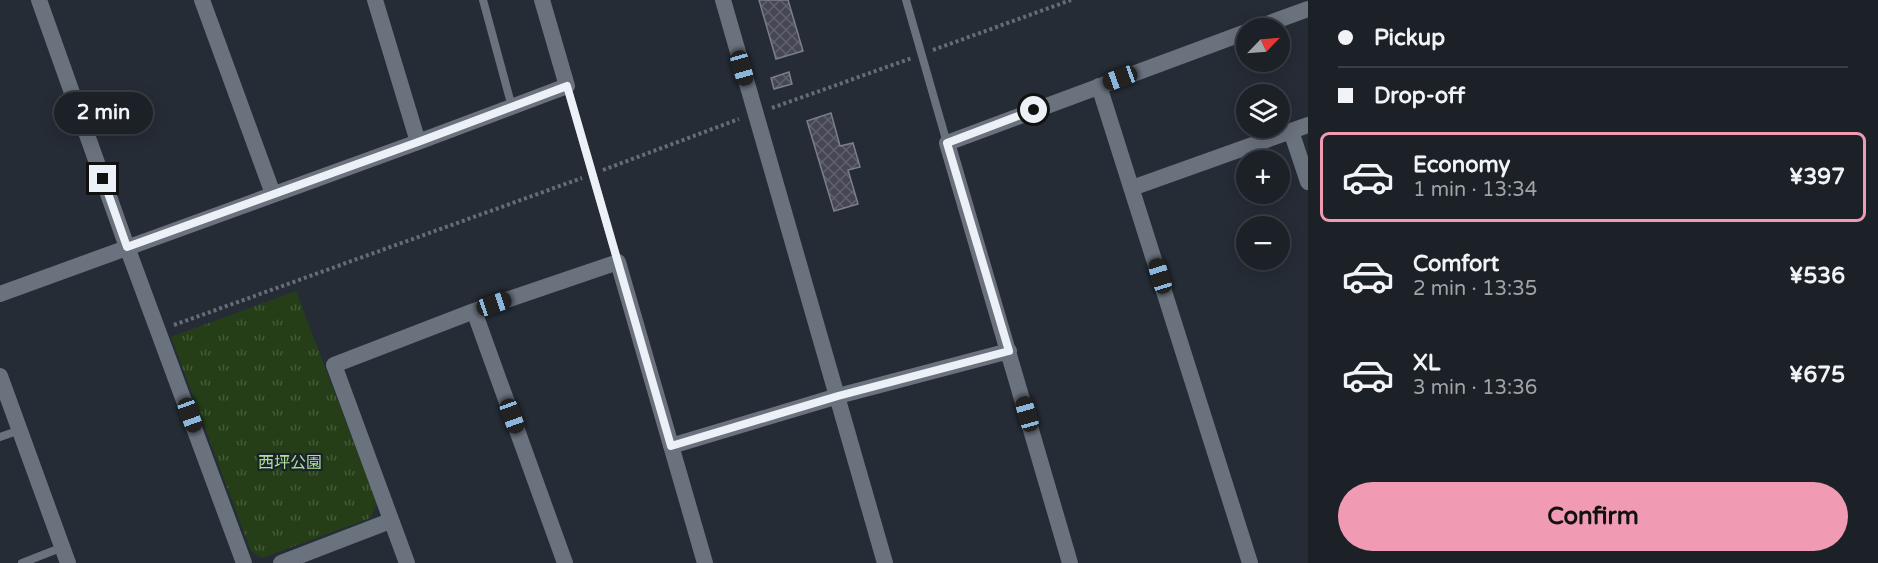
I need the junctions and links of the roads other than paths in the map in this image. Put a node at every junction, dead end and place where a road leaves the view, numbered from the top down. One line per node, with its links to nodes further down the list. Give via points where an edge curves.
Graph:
1 (39, 0): 21 (street)
2 (202, 0): 20 (street)
3 (375, 0): 16 (street)
4 (483, 0): 13 (lane)
5 (542, 0): 11 (street)
6 (723, 0): 27 (street)
7 (906, 0): 17 (lane)
8 (1308, 9): 9 (street)
9 (1283, 18)
10 (1236, 36): 12 (street)
11 (567, 86): 13 (street); 22 (lane)
12 (1099, 86): 17 (street); 19 (street)
13 (512, 106): 16 (street)
14 (1308, 125): 15 (street)
15 (1291, 131): 18 (street); 19 (street)
16 (418, 142): 20 (street)
17 (947, 143): 25 (street)
18 (1308, 182)
19 (1132, 188): 41 (street)
20 (273, 194): 21 (street)
21 (127, 247): 23 (street); 34 (street)
22 (618, 262): 24 (street); 30 (street)
23 (0, 294)
24 (474, 312): 31 (street, via 334,365); 37 (street)
25 (1009, 351): 27 (street); 40 (street)
26 (0, 376): 28 (street)
27 (838, 396): 30 (street); 39 (street)
28 (20, 430): 29 (lane); 32 (street)
29 (0, 437)
30 (671, 446): 38 (street)
31 (390, 521): 35 (street); 36 (street)
32 (65, 555): 33 (lane)
33 (22, 563)
34 (244, 563)
35 (281, 563)
36 (407, 563)
37 (566, 563)
38 (705, 563)
39 (885, 563)
40 (1070, 563)
41 (1250, 563)

